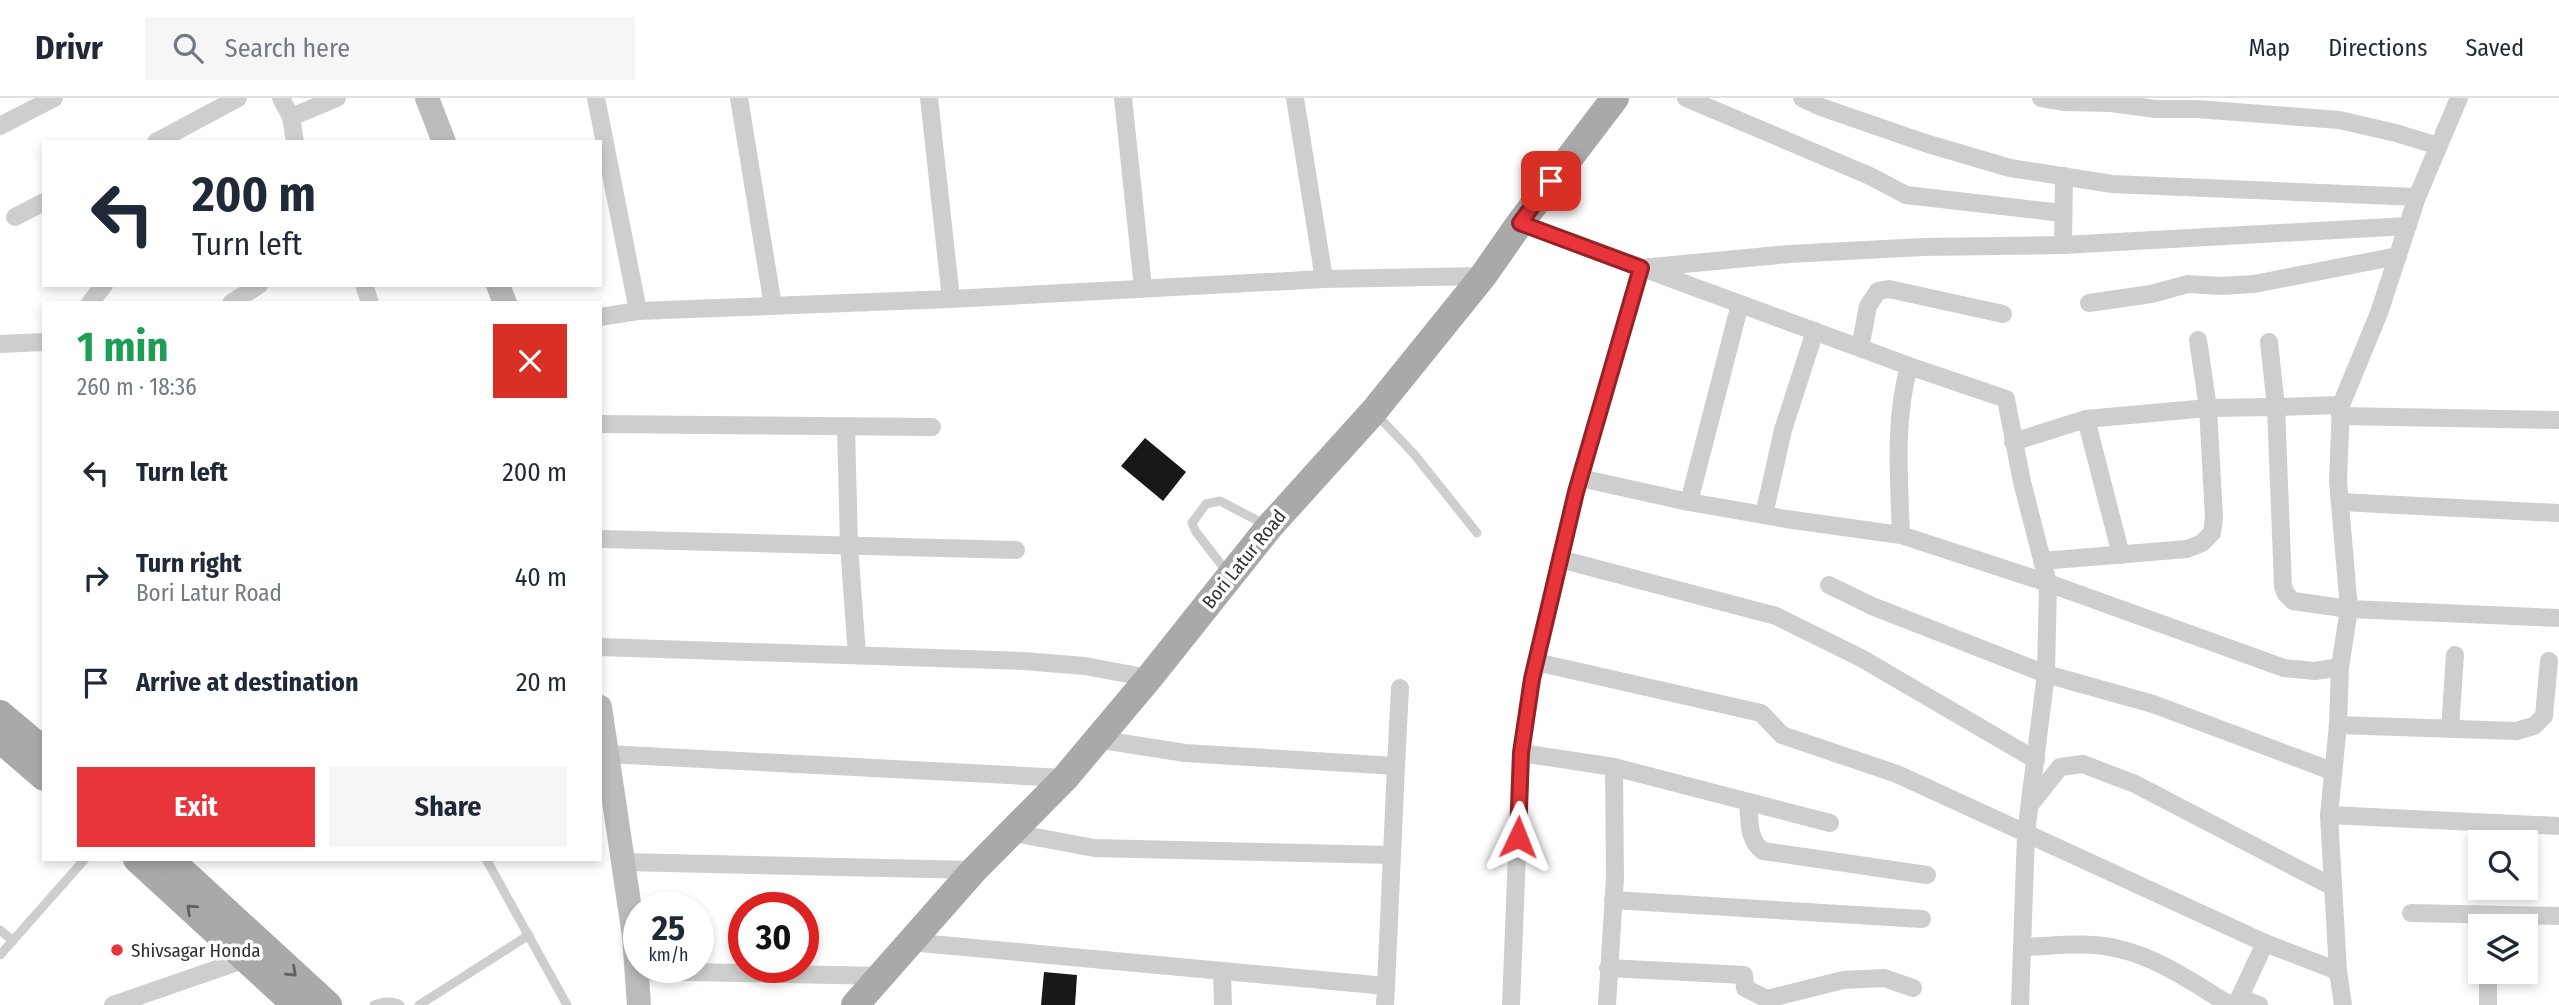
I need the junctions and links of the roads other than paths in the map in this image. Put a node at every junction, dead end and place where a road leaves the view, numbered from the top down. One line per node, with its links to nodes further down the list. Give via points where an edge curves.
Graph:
1 (238, 98): 19 (street)
2 (281, 98): 17 (street)
3 (337, 98): 17 (street)
4 (427, 98): 21 (main road)
5 (596, 98): 44 (street)
6 (739, 98): 43 (street)
7 (929, 98): 38 (street)
8 (1124, 98): 37 (street)
9 (1295, 98): 34 (street)
10 (1615, 98): 28 (main road, Bori Latur Road)
11 (1686, 98): 26 (street, via 1906,195)
12 (1802, 98): 23 (street, via 1937,147 2010,168)
13 (2040, 98): 16 (street)
14 (2459, 98): 22 (street)
15 (48, 100): 18 (street)
16 (2210, 104): 22 (street, via 2339,120)
17 (291, 117): 20 (street)
18 (0, 125)
19 (160, 140)
20 (295, 140)
21 (443, 140)
22 (2438, 146): 24 (street)
23 (2064, 176): 24 (street, via 2112,184); 26 (street)
24 (2417, 197): 29 (street)
25 (42, 203): 27 (street)
26 (2062, 213): 30 (street)
27 (15, 217)
28 (1520, 223): 32 (street); 33 (main road, Bori Latur Road)
29 (2408, 226): 30 (street); 31 (street)
30 (2063, 245): 32 (street, via 1909,247)
31 (2398, 256): 41 (street, via 2254,284 2188,285); 56 (street)
32 (1641, 268): 42 (street); 64 (street)
33 (1483, 276): 34 (street); 57 (main road, Bori Latur Road)
34 (1324, 279): 37 (street)
35 (102, 287): 39 (street)
36 (256, 287): 40 (street)
37 (1143, 288): 38 (street)
38 (951, 299): 43 (street)
39 (92, 301)
40 (234, 301)
41 (2090, 303)
42 (1740, 304): 47 (street); 65 (street)
43 (773, 306): 44 (street)
44 (638, 311): 46 (street)
45 (2003, 314): 52 (street, via 1889,289 1878,291 1868,306)
46 (602, 317)
47 (1815, 331): 52 (street); 68 (street, via 1783,430)
48 (2198, 340): 55 (street)
49 (42, 342): 51 (street)
50 (2269, 342): 54 (street)
51 (0, 344)
52 (1860, 348): 53 (street)
53 (1909, 366): 63 (street, via 2006,399); 71 (street, via 1899,436)
54 (2276, 407): 55 (street); 56 (street); 81 (street, via 2283,586 2293,601)
55 (2208, 408): 58 (street); 75 (street, via 2212,533 2187,549)
56 (2340, 410): 59 (street); 66 (street)
57 (1374, 411): 69 (main road, Bori Latur Road); 70 (lane)
58 (2087, 419): 63 (street); 75 (street)
59 (2559, 420)
60 (602, 424): 61 (street)
61 (846, 426): 62 (street); 73 (street)
62 (932, 426)
63 (2013, 442): 77 (street)
64 (1580, 478): 65 (street); 76 (street)
65 (1689, 502): 68 (street)
66 (2340, 502): 67 (street); 81 (street)
67 (2559, 513)
68 (1764, 515): 71 (street)
69 (1270, 526): 78 (main road, Bori Latur Road); 78 (lane, via 1220,501 1206,504 1194,518 1196,531)
70 (1476, 533)
71 (1901, 535): 79 (street)
72 (602, 539): 73 (street)
73 (849, 545): 74 (street); 85 (street)
74 (1016, 550)
75 (2121, 555): 77 (street)
76 (1560, 559): 86 (street); 101 (street, via 1776,617 1861,658)
77 (2042, 561): 79 (street)
78 (1230, 576): 90 (main road, Bori Latur Road)
79 (2048, 583): 88 (street, via 2284,668 2315,671); 89 (street)
80 (1829, 584): 89 (street, via 1872,606)
81 (2349, 609): 82 (street); 88 (street)
82 (2559, 618)
83 (602, 647): 85 (street)
84 (2455, 655): 95 (street)
85 (857, 656): 90 (street, via 1023,661)
86 (1536, 662): 99 (street); 113 (street, via 1761,713 1782,735 1897,774)
87 (2549, 662): 95 (street, via 2544,716 2534,726 2516,731)
88 (2340, 667): 94 (street)
89 (2046, 674): 101 (street); 104 (street, via 2153,704)
90 (1149, 678): 97 (main road, Bori Latur Road)
91 (1400, 688): 102 (street)
92 (0, 714): 98 (main road)
93 (602, 720): 100 (main road)
94 (2338, 725): 95 (street); 104 (street)
95 (2450, 729)
96 (0, 739): 105 (main road)
97 (1096, 739): 102 (street, via 1185,753); 106 (main road, Bori Latur Road)
98 (42, 749)
99 (1521, 753): 103 (street); 160 (street)
100 (607, 754): 106 (street); 119 (main road)
101 (2036, 760): 108 (street)
102 (1396, 766): 114 (street)
103 (1615, 767): 107 (street); 124 (street)
104 (2332, 771): 109 (street)
105 (42, 775)
106 (1065, 778): 112 (main road, Bori Latur Road)
107 (1748, 802): 110 (street); 121 (street, via 1751,835 1763,851)
108 (2030, 805): 113 (street); 122 (street, via 2060,768 2083,764 2135,784)
109 (2329, 815): 111 (street); 122 (street)
110 (1830, 823)
111 (2559, 827)
112 (1009, 832): 114 (street, via 1094,848); 120 (main road, Bori Latur Road)
113 (2026, 833): 134 (street); 135 (street)
114 (1392, 855): 145 (street)
115 (83, 861): 132 (lane)
116 (139, 861): 137 (main road, one-way to 116)
117 (171, 861): 151 (main road, one-way to 151)
118 (487, 861): 131 (lane)
119 (624, 862): 120 (street); 123 (main road)
120 (974, 870): 133 (main road, Bori Latur Road)
121 (1927, 875)
122 (2333, 887): 139 (street)
123 (628, 892)
124 (1613, 900): 129 (street); 138 (street)
125 (2411, 913): 128 (street)
126 (2559, 916): 127 (street)
127 (2538, 917)
128 (2468, 918)
129 (1922, 919)
130 (0, 930): 132 (lane)
131 (529, 935): 154 (lane); 155 (lane)
132 (13, 940): 136 (lane)
133 (909, 942): 140 (street); 142 (main road, Bori Latur Road)
134 (2265, 943): 139 (street); 148 (street)
135 (2022, 947): 148 (street, via 2119,948); 162 (street)
136 (0, 955)
137 (246, 959): 149 (street); 150 (main road)
138 (1608, 968): 147 (street, via 1744,975 1745,988); 161 (street)
139 (2338, 971): 164 (street)
140 (1222, 972): 145 (street); 158 (street)
141 (714, 973): 142 (street)
142 (880, 976): 157 (main road, Bori Latur Road)
143 (638, 983): 156 (main road)
144 (2488, 984): 165 (street)
145 (1386, 986): 159 (street)
146 (1913, 988): 147 (street, via 1884,978 1843,980)
147 (1779, 1000)
148 (2235, 1003): 163 (street)
149 (113, 1005)
150 (296, 1005)
151 (328, 1005)
152 (374, 1005): 153 (lane)
153 (400, 1005)
154 (419, 1005)
155 (567, 1005)
156 (639, 1005)
157 (855, 1005)
158 (1223, 1005)
159 (1385, 1005)
160 (1511, 1005)
161 (1606, 1005)
162 (2020, 1005)
163 (2259, 1005)
164 (2343, 1005)
165 (2488, 1005)

